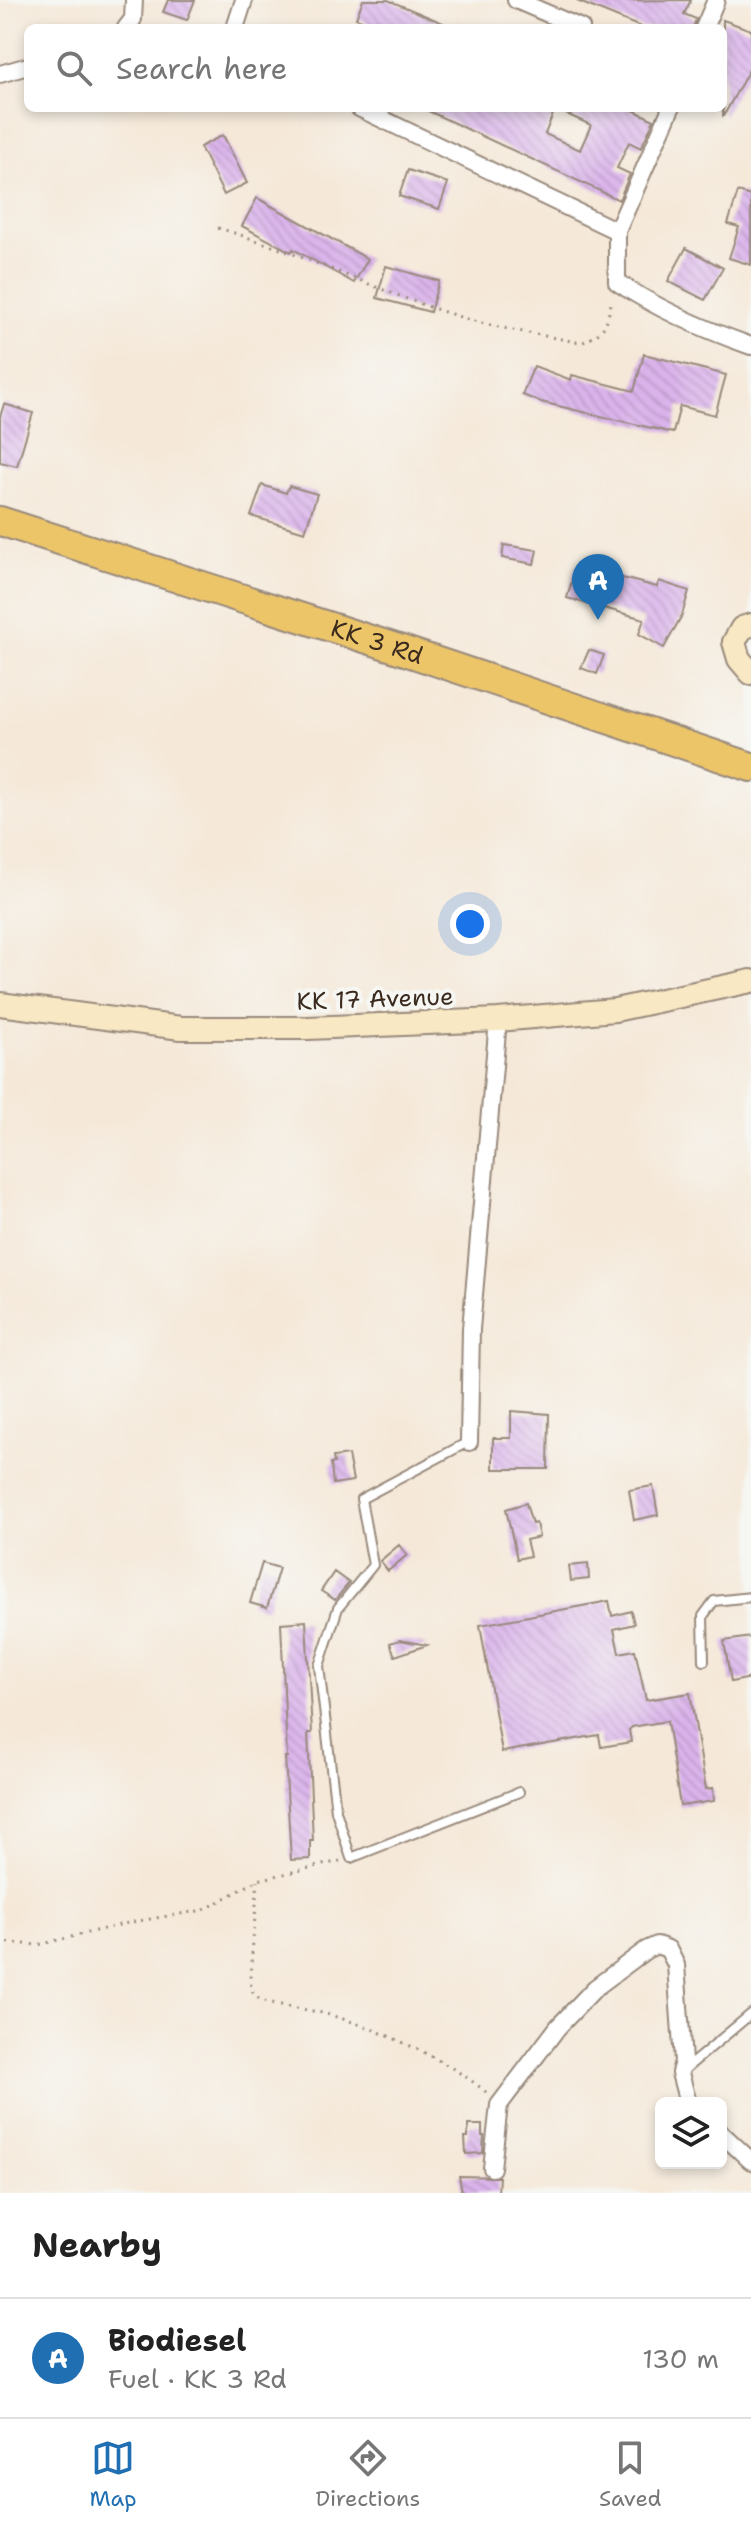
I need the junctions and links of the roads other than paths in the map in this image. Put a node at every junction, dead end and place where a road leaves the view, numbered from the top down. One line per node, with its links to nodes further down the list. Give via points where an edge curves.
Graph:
1 (134, 0): 5 (street)
2 (244, 0): 6 (street)
3 (516, 0): 7 (street)
4 (716, 0): 8 (street)
5 (129, 24)
6 (236, 24)
7 (572, 24)
8 (706, 24)
9 (24, 67): 10 (street)
10 (0, 74)
11 (367, 112): 13 (street)
12 (669, 112): 13 (street)
13 (617, 231): 14 (street, via 617,282 696,326)
14 (751, 346)
15 (0, 521): 18 (highway, KK 3 Rd)
16 (751, 625): 17 (street, via 742,628 734,642)
17 (751, 673)
18 (751, 767)
19 (751, 981): 21 (street, KK 17 Avenue, via 615,1010)
20 (0, 1004): 21 (street, KK 17 Avenue, via 181,1028)
21 (498, 1020): 22 (street, via 471,1329)
22 (469, 1442): 25 (lane, via 361,1499 373,1565 338,1608 319,1666 336,1811 351,1858)
23 (751, 1597): 24 (lane, via 714,1601 703,1616)
24 (704, 1661)
25 (519, 1792)
26 (751, 2014): 27 (lane)
27 (680, 2073): 28 (street); 31 (street, via 676,1965 668,1949 657,1945 595,1988 499,2105)
28 (686, 2097)
29 (727, 2139): 30 (street)
30 (751, 2161)
31 (492, 2168)

